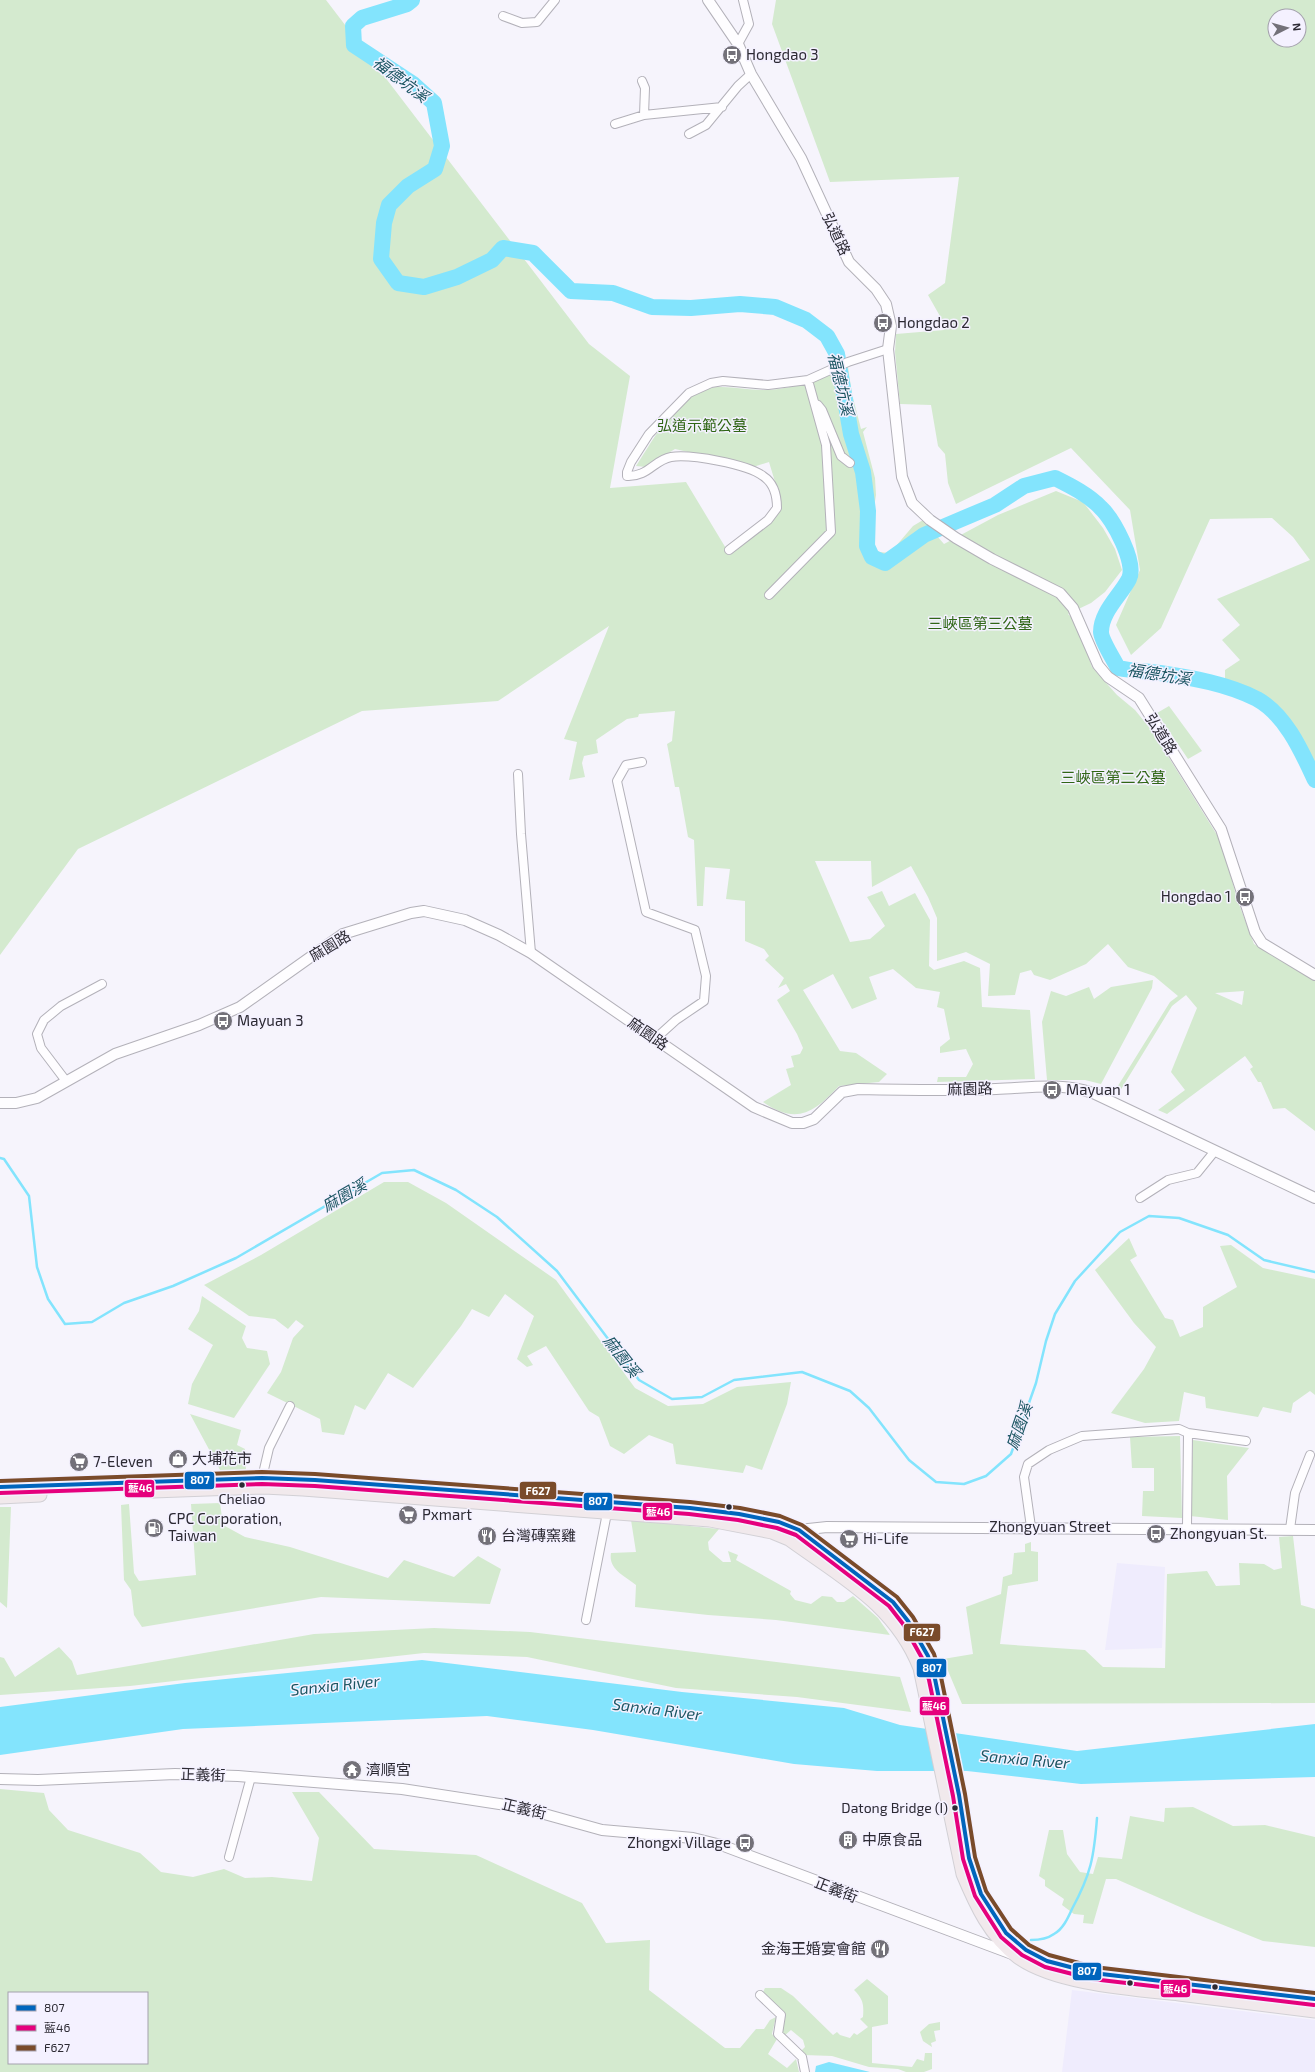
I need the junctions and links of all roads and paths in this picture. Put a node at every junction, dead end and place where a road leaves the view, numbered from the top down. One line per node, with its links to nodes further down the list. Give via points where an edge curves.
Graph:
1 (555, 0): 4 (street, via 537,22 522,23)
2 (708, 0): 5 (street, 弘道路)
3 (742, 0): 5 (street, via 749,24)
4 (503, 16)
5 (738, 44): 6 (street, 弘道路)
6 (751, 74): 8 (street); 12 (street, 弘道路, via 801,158 849,262 876,289 886,304 891,326)
7 (642, 80): 9 (street, via 645,88)
8 (722, 107): 9 (street); 11 (street, via 706,125)
9 (644, 115): 10 (street)
10 (615, 124)
11 (689, 134)
12 (888, 349): 13 (street, via 848,362); 21 (street, 弘道路, via 902,477 912,503 930,520 956,538 1060,593 1073,608 1094,659 1108,677 1139,698 1221,829 1255,932 1262,943)
13 (808, 380): 14 (street); 16 (street, via 768,385 723,381 711,383 689,393 648,434 631,462 627,476 639,476 669,457 689,456 743,467 764,476 773,486 777,508 768,520)
14 (814, 401): 15 (street, via 822,410 841,456); 17 (street, via 826,445 831,532)
15 (850, 463)
16 (729, 550)
17 (769, 595)
18 (642, 762): 23 (street, via 626,766 617,781 646,912 695,930 706,976 704,1001 676,1020)
19 (518, 774): 20 (street)
20 (531, 954): 23 (street, 麻園路); 24 (street, 麻園路, via 499,935 465,920 424,911 411,913 343,934 240,1007 199,1025 115,1054)
21 (1315, 975)
22 (102, 984): 24 (street, via 61,1006 44,1020 37,1034 41,1048)
23 (655, 1039): 26 (street, 麻園路, via 754,1107 792,1123 814,1119 842,1092 858,1089 989,1089 1061,1085 1093,1093)
24 (66, 1081): 25 (street, 麻園路, via 37,1098 16,1103)
25 (0, 1103)
26 (1214, 1152): 27 (street, via 1197,1173 1168,1180); 28 (street, 麻園路)
27 (1140, 1198)
28 (1315, 1198)
29 (290, 1406): 33 (street, via 268,1448)
30 (1188, 1434): 31 (street); 37 (street, via 1179,1429 1082,1436 1050,1450 1028,1464 1024,1477); 38 (street)
31 (1246, 1441)
32 (1310, 1455): 39 (street, via 1295,1494)
33 (262, 1478): 34 (main road); 40 (main road, via 690,1508 779,1522)
34 (0, 1487)
35 (0, 1497): 36 (main road, via 264,1487)
36 (606, 1513): 42 (main road, via 710,1520 772,1532); 43 (street)
37 (1031, 1527): 38 (street, Zhongyuan Street); 40 (street, Zhongyuan Street, via 827,1527)
38 (1187, 1527): 39 (street, Zhongyuan Street)
39 (1290, 1529): 41 (street, Zhongyuan Street)
40 (799, 1530): 42 (street); 47 (main road, via 893,1602 908,1621 928,1656 959,1795 969,1858 981,1894)
41 (1315, 1530)
42 (789, 1538): 47 (main road, via 881,1607 904,1634 920,1668 966,1881 990,1929)
43 (586, 1620)
44 (251, 1777): 45 (street, 正義街, via 174,1774 38,1780); 46 (street); 47 (street, 正義街, via 438,1793 519,1806 602,1830 693,1838 721,1845)
45 (0, 1779)
46 (229, 1857)
47 (1021, 1953): 49 (main road, via 1093,1973); 50 (main road, via 1038,1969 1065,1978)
48 (760, 1995): 51 (street, via 781,2015 778,2034 802,2057)
49 (1315, 1999)
50 (1315, 2011)
51 (805, 2072)

